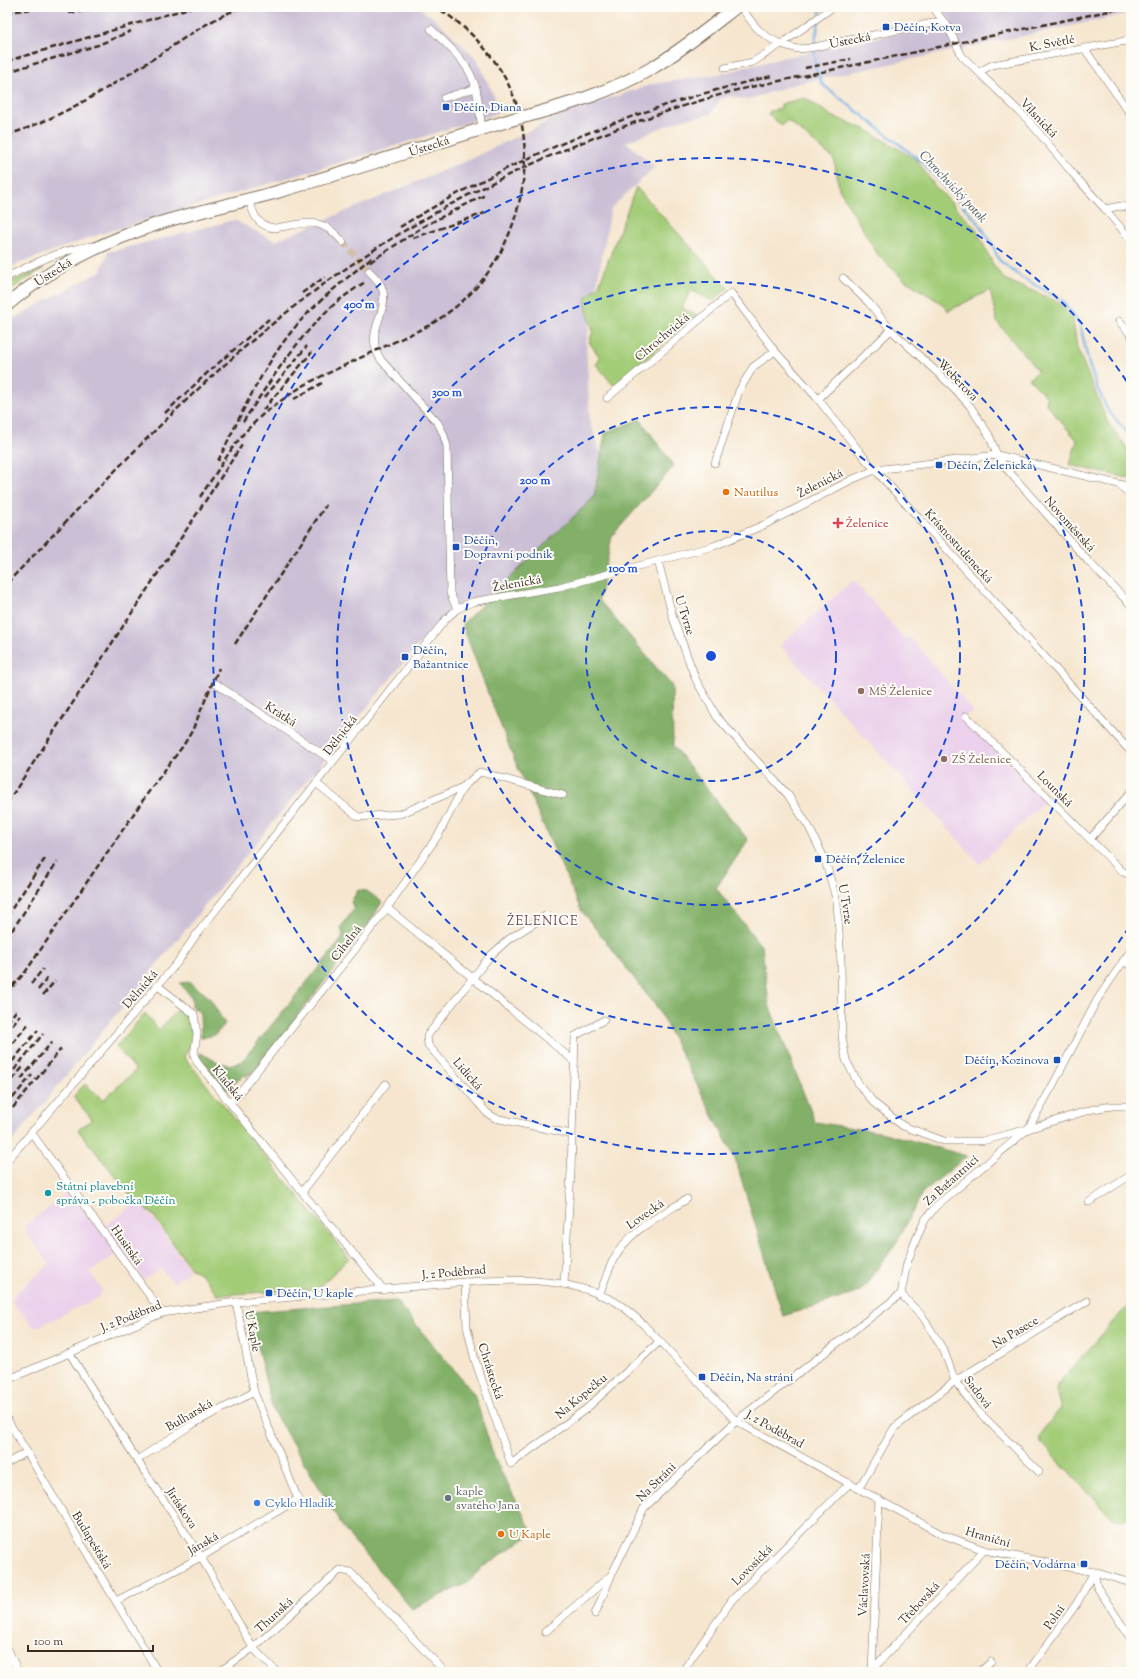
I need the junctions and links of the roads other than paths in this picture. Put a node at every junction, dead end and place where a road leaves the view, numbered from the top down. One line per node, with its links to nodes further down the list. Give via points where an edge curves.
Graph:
1 (736, 7): 15 (main road, Ústecká, bridge, via 681,49 651,68 586,98)
2 (742, 7): 8 (street, Ústecká, via 757,30)
3 (833, 7): 8 (street)
4 (933, 7): 5 (street, Vilsnická)
5 (943, 21): 8 (street, Ústecká, via 809,48 797,49); 11 (street, Vilsnická, via 962,56)
6 (431, 29): 12 (street, via 464,63)
7 (1131, 40): 9 (street, K. Světlé)
8 (782, 44): 10 (street, via 752,62)
9 (1084, 48): 11 (street, K. Světlé, via 992,65); 14 (street)
10 (725, 68)
11 (979, 72): 18 (street, Vilsnická, via 1028,120)
12 (476, 88): 13 (street); 15 (street)
13 (444, 98)
14 (1131, 115)
15 (482, 129): 16 (main road, Ústecká)
16 (249, 199): 20 (street, via 258,222 267,227 316,223 328,227); 21 (main road, Ústecká, via 161,223)
17 (1131, 208): 18 (street, via 1120,206)
18 (1105, 209): 19 (street, Vilsnická)
19 (1131, 240)
20 (343, 242)
21 (103, 245): 23 (street, Ústecká, via 62,252); 26 (main road, Ústecká, via 47,275)
22 (369, 271): 41 (street, via 383,291 383,303 375,338 376,351 381,360 438,423 447,446 450,593)
23 (7, 277)
24 (843, 278): 28 (street, Weberova, via 869,303)
25 (731, 293): 30 (street, Krásnostudenecká); 31 (street, Chrochvická)
26 (7, 305)
27 (1119, 321): 29 (street)
28 (891, 330): 32 (street); 33 (street, Weberova, via 970,406 989,435)
29 (1131, 335)
30 (775, 351): 32 (street, Krásnostudenecká); 34 (street, via 753,367 739,391)
31 (607, 398)
32 (818, 399): 35 (street, Krásnostudenecká)
33 (997, 455): 35 (street, Želenická); 36 (street, Želenická); 40 (street, Novoměstská, via 1083,555)
34 (715, 463)
35 (875, 470): 39 (street, Želenická, via 853,478 766,524 714,546); 44 (street, Krásnostudenecká)
36 (1120, 485): 37 (street, Želenická); 38 (street)
37 (1131, 487)
38 (1131, 496)
39 (658, 561): 41 (street, Želenická, via 559,587 472,602); 64 (street, U Tvrze, via 673,618 696,680 716,717 788,795 809,827 825,860 837,902 840,931 842,1037 846,1060 858,1083 874,1103 903,1126 944,1140 982,1141)
40 (1131, 605)
41 (457, 609): 45 (street, Dělnická, via 445,620)
42 (216, 684): 45 (street, Krátká)
43 (966, 716): 50 (street, Lounská)
44 (1131, 752)
45 (333, 761): 46 (street, Dělnická)
46 (316, 783): 47 (street, via 358,817 400,814); 58 (street, Dělnická)
47 (463, 787): 49 (street, via 480,772); 52 (street, Cihelná, via 439,834)
48 (1131, 792): 50 (street)
49 (563, 795)
50 (1090, 839): 51 (street, Lounská, via 1123,872)
51 (1131, 875)
52 (387, 908): 57 (street); 62 (street, Cihelná)
53 (547, 915): 57 (street, via 509,939 490,956)
54 (1131, 950): 55 (street, Za Bažantnicí)
55 (1123, 961): 56 (street); 64 (street, Za Bažantnicí, via 1097,1000)
56 (1131, 966)
57 (472, 978): 60 (street); 66 (street, Lidická, via 427,1036 428,1045 487,1113 495,1118)
58 (158, 986): 62 (street, Kladská, via 194,1014 197,1034 194,1055); 65 (street, Dělnická)
59 (604, 1020): 60 (street, via 575,1036)
60 (574, 1061): 66 (street)
61 (386, 1084): 69 (street)
62 (231, 1103): 69 (street, Kladská)
63 (1131, 1106): 64 (street, U Tvrze, via 1093,1109)
64 (1028, 1129): 76 (street, Za Bažantnicí, via 936,1206 925,1220 907,1263)
65 (31, 1132): 67 (street, Dělnická); 79 (street, Husitská)
66 (571, 1134): 73 (street)
67 (7, 1161)
68 (1131, 1175): 71 (street)
69 (302, 1192): 74 (street, Kladská)
70 (687, 1199): 75 (street, Lovecká, via 636,1231 613,1260)
71 (1089, 1202)
72 (465, 1282): 73 (street, J. z Poděbrad, via 499,1280); 74 (street, J. z Poděbrad); 90 (street, Chrástecká, via 467,1327 475,1360)
73 (564, 1284): 75 (street, J. z Poděbrad)
74 (384, 1290): 78 (street, J. z Poděbrad)
75 (599, 1294): 80 (street, J. z Poděbrad, via 627,1310)
76 (901, 1294): 83 (street, Sadová, via 923,1317 944,1351); 86 (street)
77 (1087, 1301): 83 (street, Na Pasece)
78 (236, 1302): 79 (street, J. z Poděbrad); 84 (street, U Kaple)
79 (162, 1313): 81 (street, J. z Poděbrad)
80 (660, 1341): 86 (street, J. z Poděbrad); 90 (street, Na Kopečku, via 586,1409)
81 (70, 1354): 82 (street, J. z Poděbrad); 88 (street, Jiráskova)
82 (7, 1380)
83 (955, 1381): 91 (street, Sadová, via 976,1409); 93 (street, via 894,1428)
84 (254, 1392): 88 (street, Bulharská, via 193,1424); 94 (street, U Kaple)
85 (7, 1419): 87 (street, Budapešťská)
86 (736, 1421): 92 (street, J. z Poděbrad); 99 (street, Na Stráni, via 644,1508)
87 (27, 1452): 89 (street); 101 (street, Budapešťská)
88 (137, 1460): 97 (street, Jiráskova)
89 (7, 1463)
90 (511, 1464)
91 (1040, 1472)
92 (850, 1483): 93 (street, Hraniční); 113 (street, Lovosická, via 732,1600)
93 (859, 1488): 95 (street, Hraniční)
94 (298, 1499): 97 (street, Jánská)
95 (879, 1499): 96 (street, Hraniční, via 941,1534); 114 (street, Václavovská)
96 (984, 1550): 98 (street, Hraniční); 114 (street, Třebovská)
97 (201, 1557): 101 (street, Jánská); 106 (street, Jiráskova)
98 (1094, 1572): 100 (street, Hraniční); 104 (street, via 1097,1587); 116 (street, Polní, via 1077,1603)
99 (612, 1574): 102 (street, Na Stráni); 103 (street, Na Stráni)
100 (1131, 1582)
101 (116, 1602): 109 (street, Budapešťská)
102 (595, 1614)
103 (545, 1632)
104 (1131, 1639)
105 (7, 1647): 108 (street)
106 (253, 1648): 110 (street, Thunská); 111 (street, Jiráskova); 112 (street, Thunská, via 340,1570 350,1572)
107 (991, 1662): 115 (street)
108 (18, 1672)
109 (158, 1672)
110 (220, 1672)
111 (277, 1672)
112 (445, 1672)
113 (682, 1672)
114 (871, 1672)
115 (980, 1672)
116 (1028, 1672)

